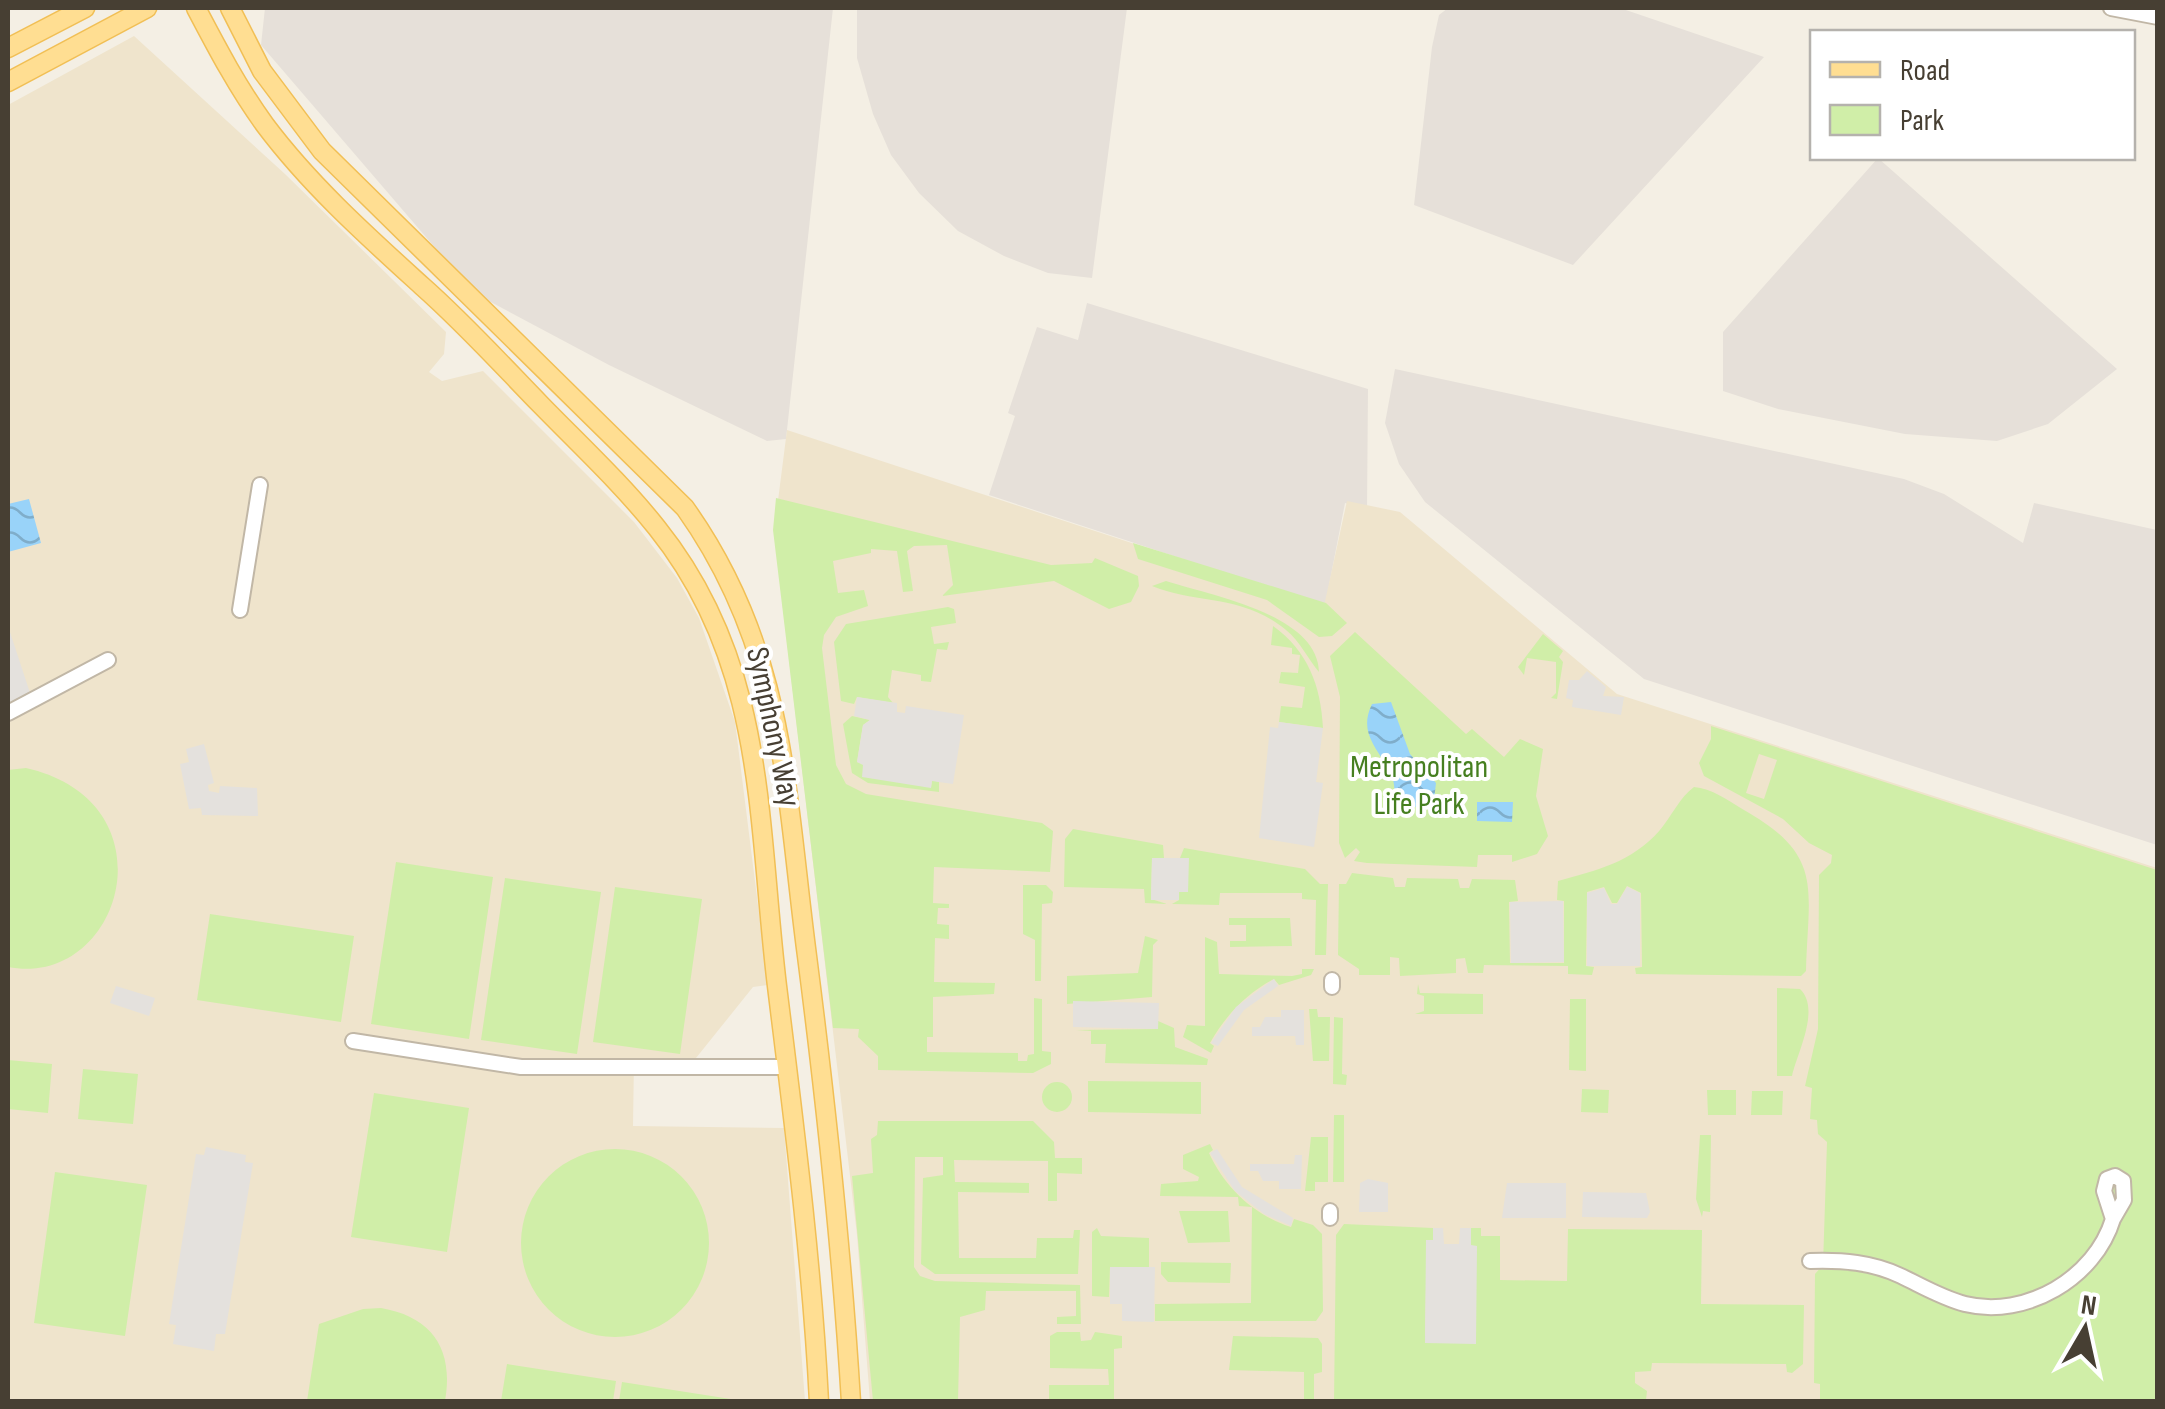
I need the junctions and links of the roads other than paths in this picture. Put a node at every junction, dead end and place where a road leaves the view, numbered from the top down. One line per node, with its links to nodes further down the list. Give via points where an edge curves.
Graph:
1 (66, 8): 8 (main road)
2 (85, 8): 8 (main road)
3 (146, 8): 9 (main road)
4 (196, 8): 18 (main road, Symphony Way, via 273,135 643,511 686,568 724,640 742,690 755,767 807,1226)
5 (230, 8): 19 (main road, Symphony Way, via 297,122 684,508 744,611 767,674 790,802 838,1212)
6 (2110, 8): 7 (street)
7 (2158, 17)
8 (13, 46)
9 (8, 82)
10 (260, 485): 11 (street)
11 (240, 610)
12 (108, 660): 13 (street)
13 (8, 713)
14 (353, 1041): 15 (street, via 522,1068)
15 (779, 1068)
16 (2113, 1219): 17 (street, via 2093,1256 2061,1286 2003,1306 1962,1303 1875,1266)
17 (1810, 1261)
18 (819, 1402)
19 (851, 1402)

